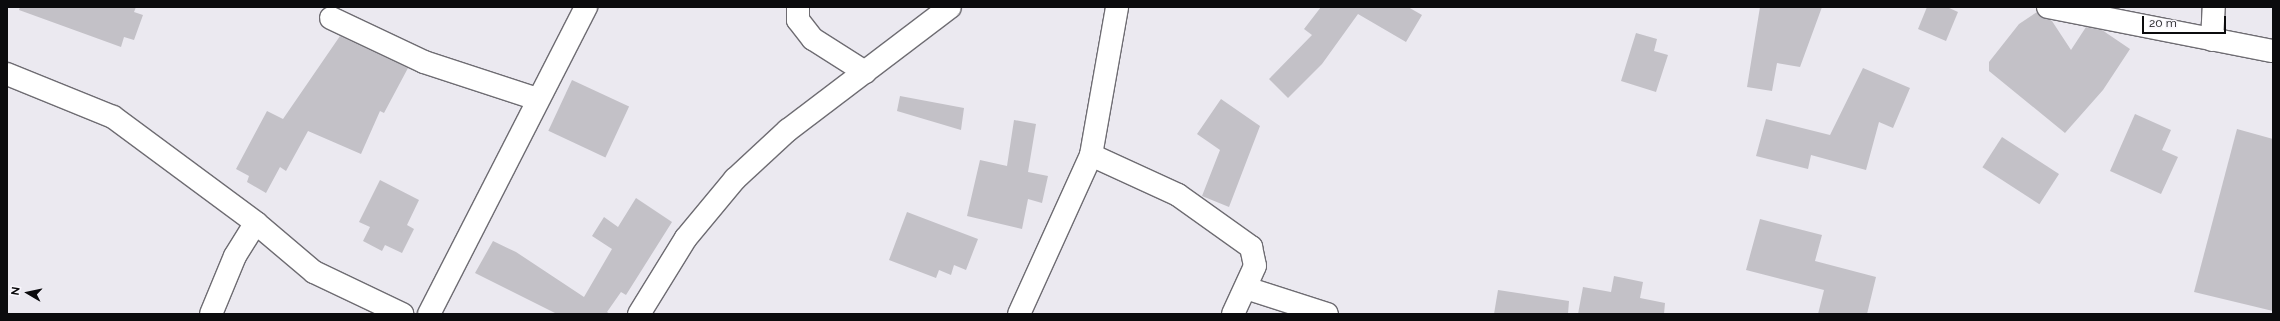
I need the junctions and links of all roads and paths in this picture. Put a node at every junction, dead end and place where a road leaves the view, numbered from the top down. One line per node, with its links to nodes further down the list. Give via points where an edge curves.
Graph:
1 (586, 7): 12 (street)
2 (798, 7): 10 (street, via 798,20 813,39)
3 (950, 7): 10 (street)
4 (1118, 7): 13 (street)
5 (2048, 7): 8 (street)
6 (2214, 7): 8 (street)
7 (331, 18): 12 (street, via 424,62)
8 (2212, 40): 9 (street)
9 (2273, 51)
10 (865, 72): 19 (street, via 788,130 735,179 686,238)
11 (7, 74): 14 (street, via 113,117)
12 (537, 99): 18 (street)
13 (1092, 155): 15 (street, via 1178,196 1251,247 1255,266); 20 (street)
14 (256, 223): 16 (street, via 235,256); 17 (street, via 314,272)
15 (1246, 288): 21 (street); 22 (street)
16 (211, 314)
17 (402, 314)
18 (429, 314)
19 (639, 314)
20 (1019, 314)
21 (1233, 314)
22 (1327, 314)

